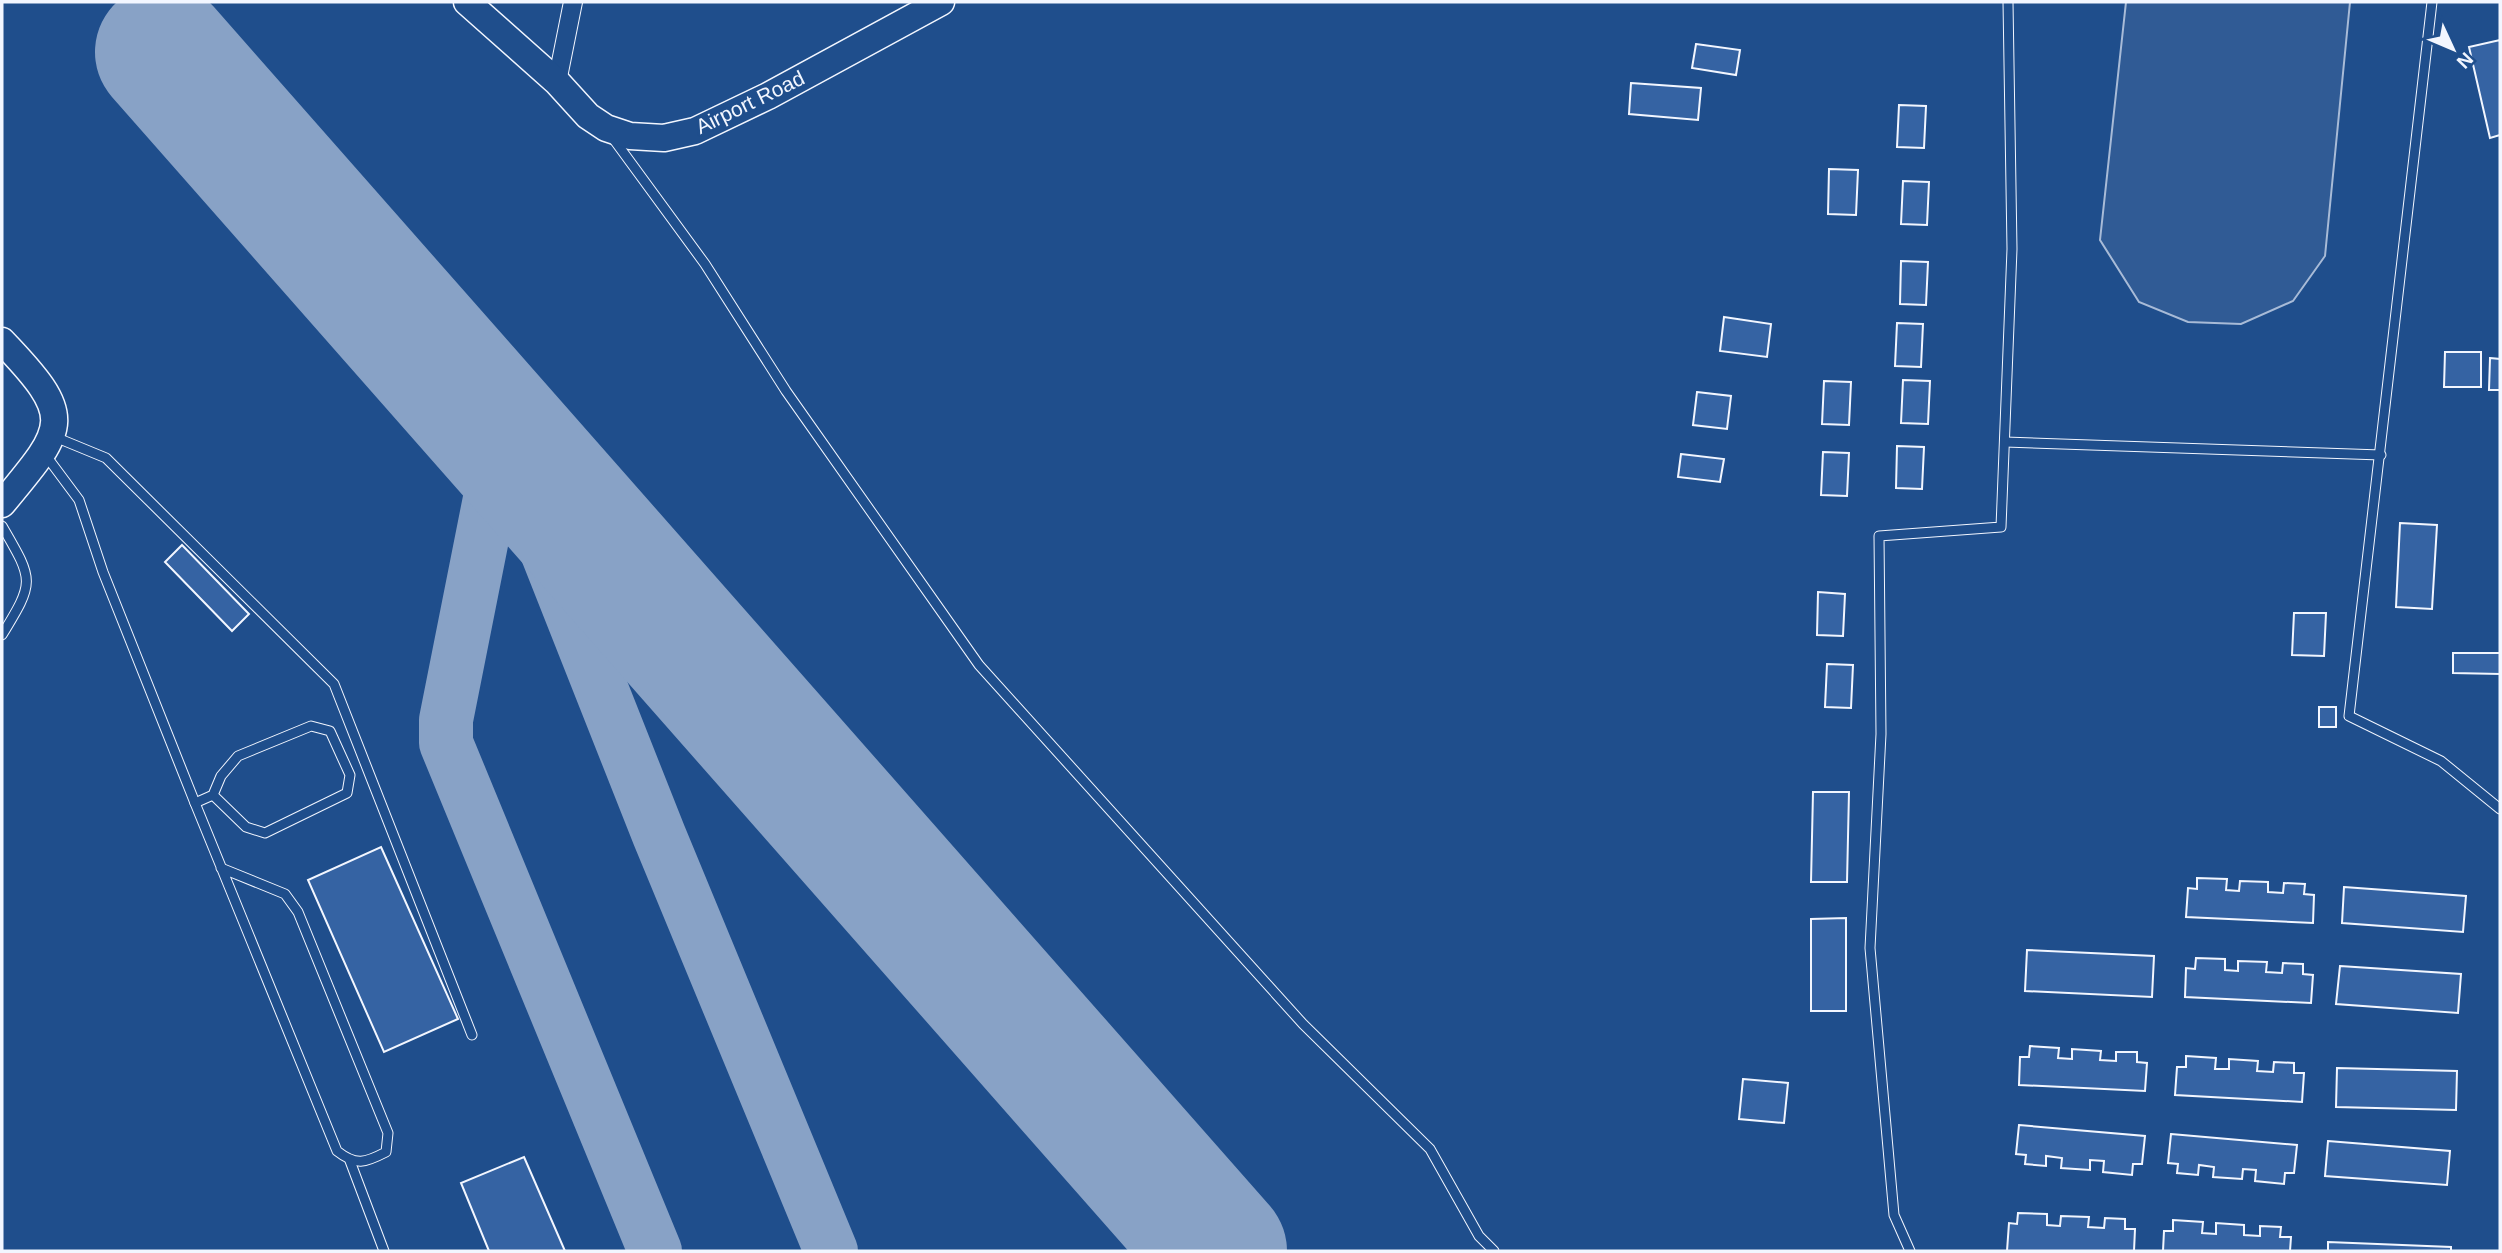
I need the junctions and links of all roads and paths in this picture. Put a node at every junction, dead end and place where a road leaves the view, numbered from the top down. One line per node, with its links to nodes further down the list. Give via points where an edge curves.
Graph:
1 (467, 2): 6 (main road, Airport Road)
2 (573, 2): 6 (street)
3 (941, 2): 7 (main road, Airport Road, via 695,131 664,138 630,136)
4 (2008, 2): 9 (lane, via 2012,249)
5 (2432, 2): 11 (lane)
6 (557, 82): 7 (main road, Airport Road, via 588,116)
7 (606, 128): 22 (lane, via 705,264 786,391 979,665 1303,1024 1430,1149 1479,1236)
8 (2, 341): 10 (main road, via 40,380 55,410)
9 (2005, 442): 11 (lane); 23 (lane, via 2001,527 1879,536 1881,734 1870,948 1894,1216)
10 (48, 444): 12 (main road); 16 (lane, via 79,500); 19 (lane, via 106,458 334,684)
11 (2381, 455): 17 (lane, via 2350,716 2441,761)
12 (2, 504)
13 (2, 526): 14 (lane, via 28,573 26,595)
14 (2, 635)
15 (213, 794): 15 (lane, via 238,756 311,726 330,731 350,775 347,793 265,833 246,827); 16 (lane)
16 (195, 803): 18 (lane)
17 (2500, 809)
18 (221, 868): 20 (lane, via 337,1151); 20 (lane, via 285,894 298,912 388,1133 386,1152 364,1163)
19 (472, 1034)
20 (350, 1161): 21 (lane)
21 (384, 1251)
22 (1494, 1251)
23 (1910, 1251)

